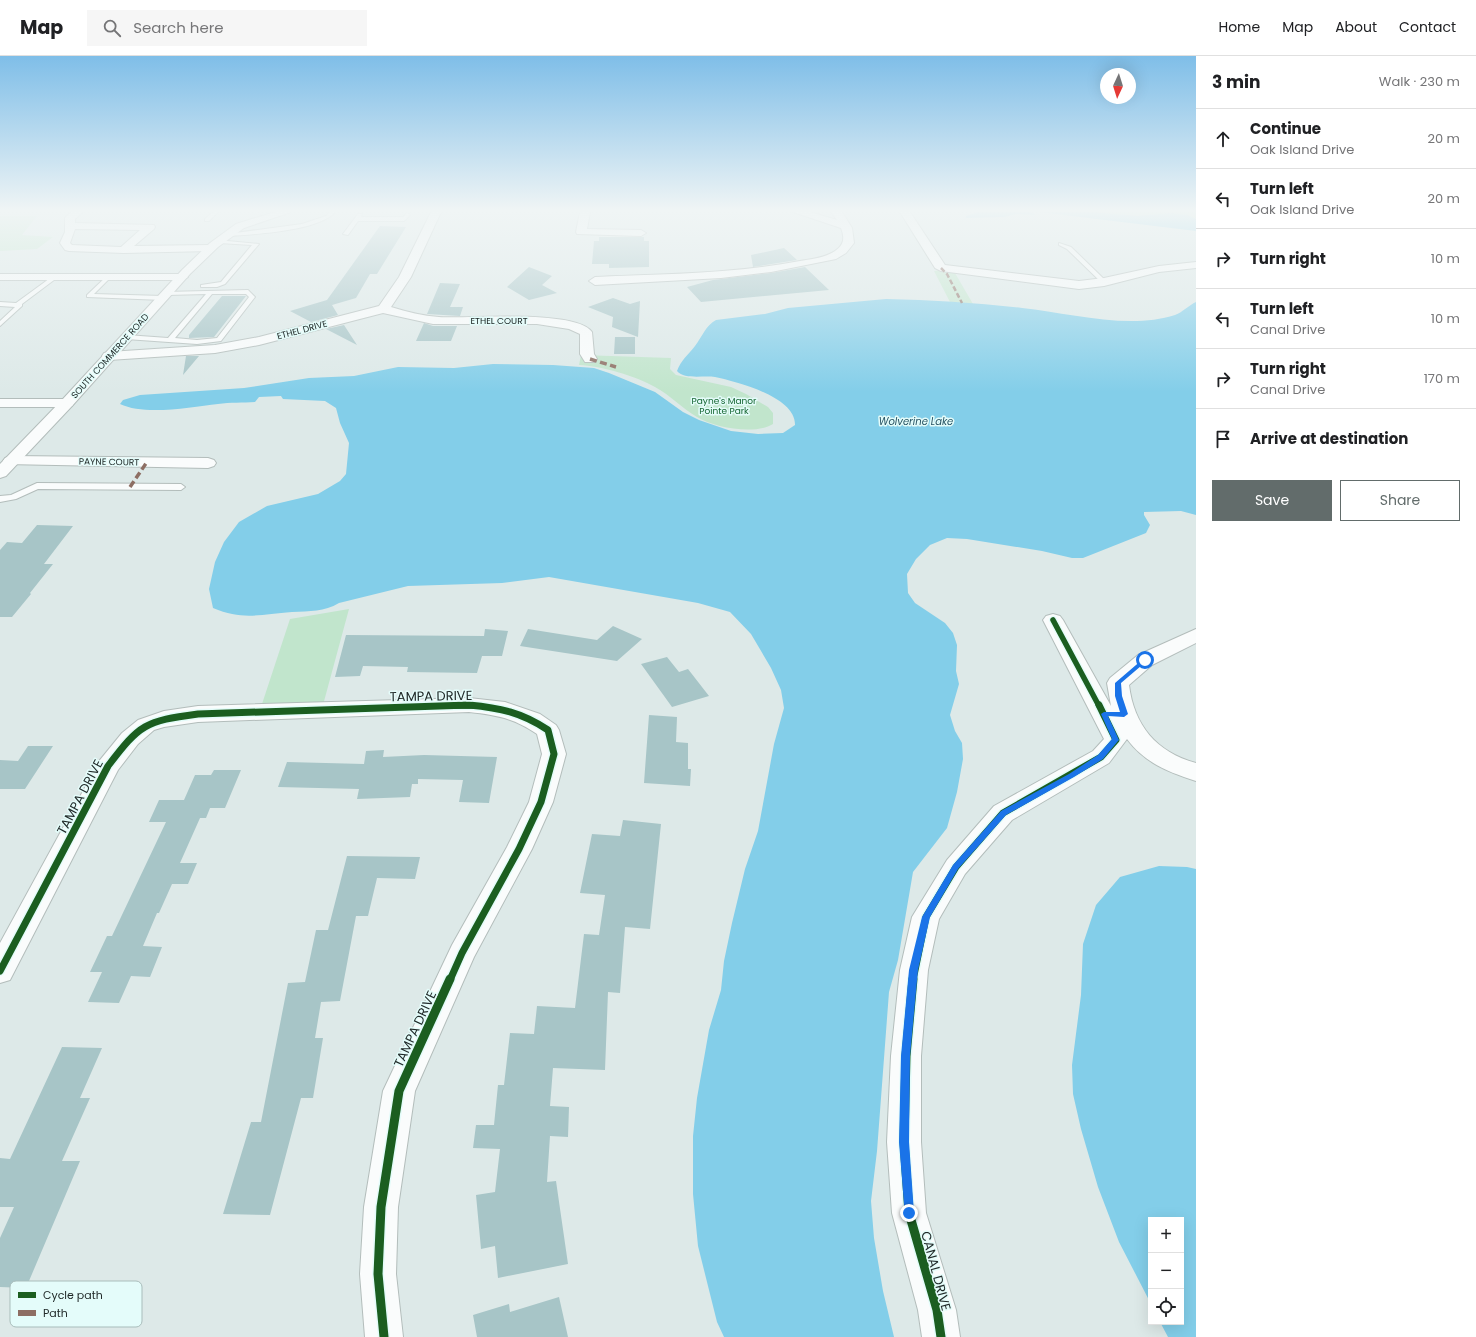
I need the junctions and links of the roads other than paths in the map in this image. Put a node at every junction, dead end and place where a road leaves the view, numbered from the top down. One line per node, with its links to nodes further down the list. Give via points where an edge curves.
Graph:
1 (189, 272): 13 (street, SOUTH COMMERCE ROAD)
2 (232, 272): 13 (lane, via 223,283)
3 (407, 272): 17 (street, via 390,303)
4 (738, 272): 11 (street)
5 (971, 272): 12 (street, via 1066,284)
6 (1093, 272): 12 (lane)
7 (1147, 272): 12 (street)
8 (0, 277): 9 (street)
9 (55, 277): 10 (street); 16 (lane)
10 (108, 277): 13 (street); 13 (lane, via 89,296)
11 (595, 281)
12 (1104, 282)
13 (172, 289): 14 (lane); 19 (street, SOUTH COMMERCE ROAD)
14 (210, 293): 20 (lane); 20 (lane, via 248,292 252,297 219,340 197,342)
15 (0, 304): 16 (lane)
16 (18, 304): 18 (lane, via 20,307)
17 (383, 309): 21 (street, ETHEL DRIVE, via 258,341 215,349); 22 (street, ETHEL COURT, via 439,321 564,323 586,332 587,354)
18 (0, 324)
19 (126, 337): 20 (lane); 21 (street, SOUTH COMMERCE ROAD)
20 (171, 339)
21 (109, 356): 24 (street, SOUTH COMMERCE ROAD)
22 (590, 359)
23 (0, 402): 24 (street)
24 (67, 403): 25 (street, SOUTH COMMERCE ROAD)
25 (11, 461): 26 (street, PAYNE COURT); 27 (street, SOUTH COMMERCE ROAD)
26 (208, 463)
27 (0, 473)
28 (181, 487): 29 (lane, via 37,486 13,497)
29 (0, 499)
30 (1053, 620): 32 (street, CANAL DRIVE)
31 (1196, 635): 32 (street, via 1145,660 1118,683)
32 (1114, 714): 33 (street, via 1158,757 1182,769); 36 (street, CANAL DRIVE, via 1116,740 1100,757 1003,813 956,867 926,917 914,970 906,1056 904,1142 909,1213 937,1310)
33 (1196, 772)
34 (0, 971): 35 (street, TAMPA DRIVE, via 108,766 122,747 147,725 198,714 468,706 505,709 519,713 548,730 554,754 541,802 519,849 462,953 399,1091 381,1207 378,1274)
35 (384, 1337)
36 (941, 1337)

